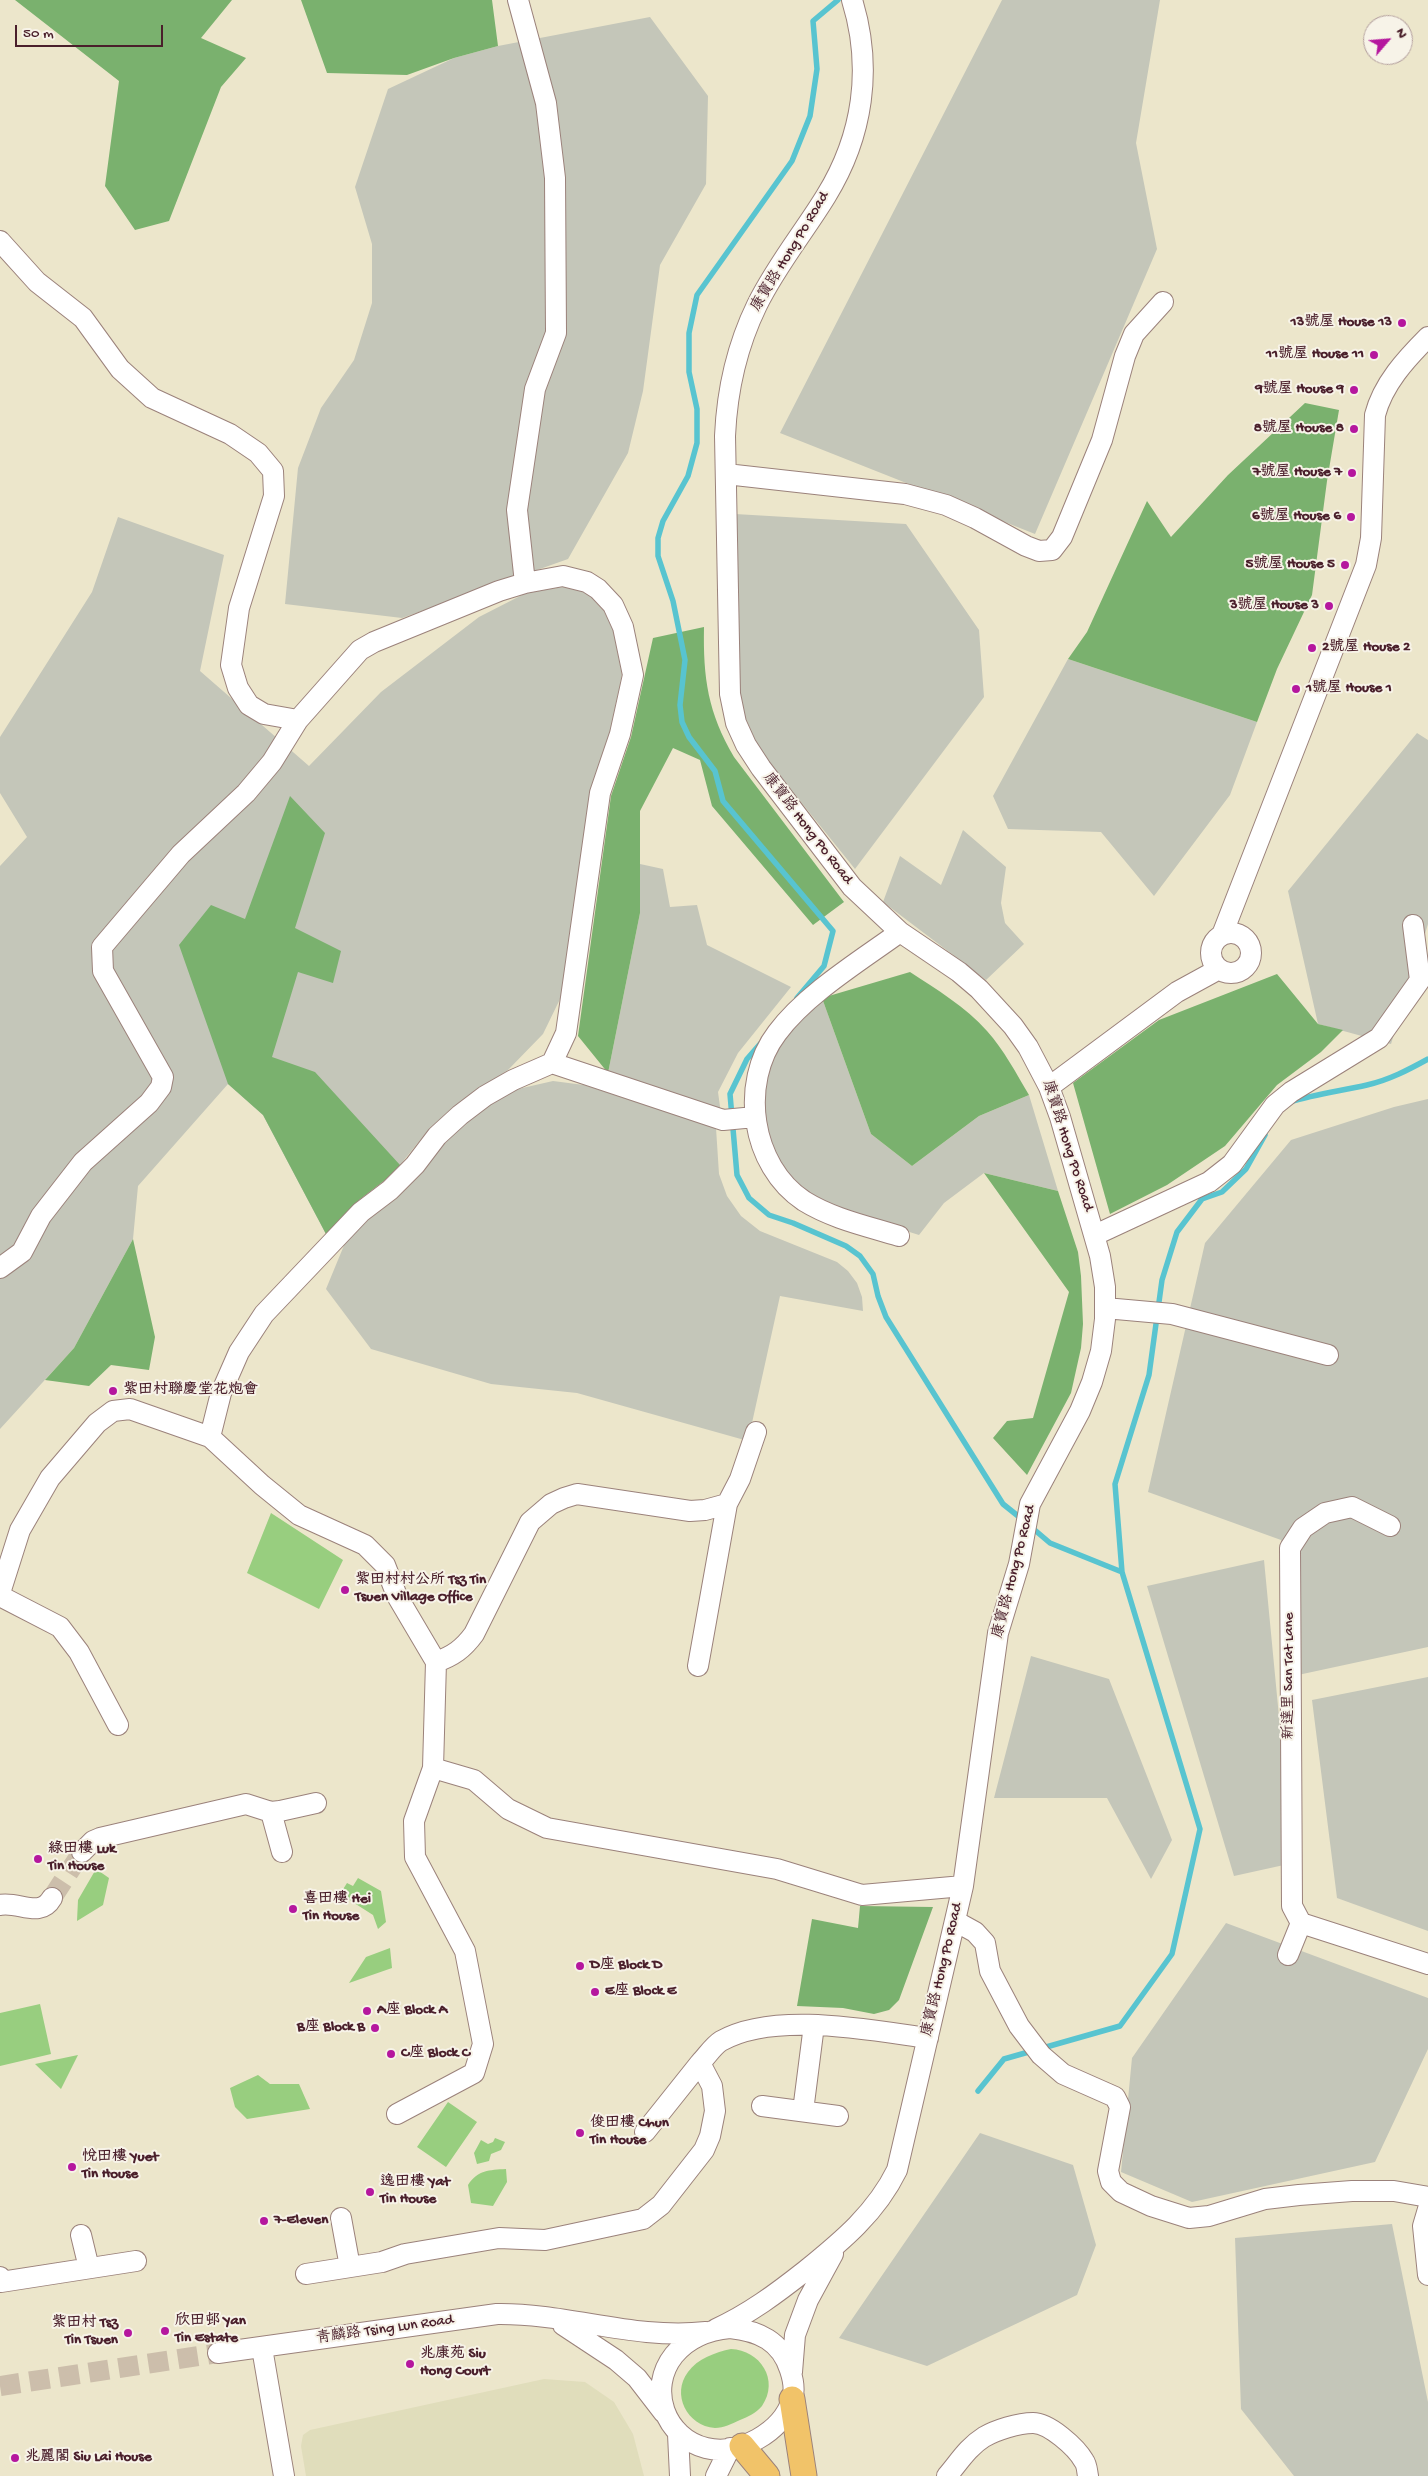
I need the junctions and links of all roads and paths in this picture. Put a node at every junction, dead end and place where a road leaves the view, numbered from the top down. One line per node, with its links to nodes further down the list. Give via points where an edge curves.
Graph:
1 (518, 0): 7 (street, via 546,103 555,188 556,333 535,388 517,510)
2 (852, 0): 6 (street, 康寶路 Hong Po Road, via 860,31 863,70 860,112 837,177 769,284 746,331 729,396)
3 (0, 241): 8 (street, via 38,282 83,318 120,369 152,398 230,434 258,453 273,471 274,496 239,608 230,666 249,705 264,714)
4 (1163, 302): 6 (street, via 1134,334 1102,440 1062,537 1052,550 1039,551 946,505 905,494)
5 (1428, 337): 11 (street, via 1388,384 1378,404 1371,538 1366,565)
6 (726, 474): 10 (street, 康寶路 Hong Po Road, via 730,694 736,723 761,768 852,888)
7 (525, 582): 8 (street, via 360,650); 13 (street, via 563,576 587,582 598,589 613,605 623,627 633,675 620,734 600,793 566,1033)
8 (298, 720): 18 (street, via 272,762 246,794 181,854 102,947 103,971 163,1077 161,1087 149,1103 83,1162 40,1216 22,1252)
9 (1414, 925): 16 (street, via 1420,980 1379,1038 1280,1100 1232,1164 1209,1182)
10 (900, 932): 14 (street, 康寶路 Hong Po Road, via 959,972 997,1007 1028,1047); 15 (street, via 833,980 776,1033 757,1073)
11 (1222, 935): 12 (street, via 1211,952); 12 (street, via 1235,934 1246,940 1250,958 1237,972)
12 (1219, 969): 14 (street, via 1177,992)
13 (552, 1064): 15 (street, via 723,1120); 22 (street, via 513,1080 460,1115 436,1136 415,1165 361,1212 264,1314 239,1352 228,1377)
14 (1049, 1087): 16 (street, 康寶路 Hong Po Road)
15 (755, 1117): 17 (street, via 763,1148 771,1163 802,1200 831,1216)
16 (1095, 1235): 19 (street, 康寶路 Hong Po Road)
17 (900, 1236)
18 (0, 1268)
19 (1105, 1308): 20 (street, via 1172,1314); 34 (street, 康寶路 Hong Po Road, via 1101,1351 1092,1382 1030,1504 1019,1564 998,1633)
20 (1328, 1355)
21 (756, 1432): 23 (street, via 740,1479)
22 (210, 1437): 25 (street, via 130,1409 113,1411 97,1423 50,1478 32,1507 20,1530); 26 (street, via 300,1515 365,1545 386,1565 397,1596)
23 (727, 1504): 26 (street, via 690,1511 577,1494 558,1501 530,1522 492,1602 464,1647); 27 (street)
24 (1390, 1526): 38 (street, 新達里 San Tat Lane, via 1352,1507 1325,1513 1304,1528 1290,1548 1292,1906)
25 (0, 1594): 28 (street, via 60,1627 79,1652)
26 (436, 1662): 29 (street)
27 (698, 1666)
28 (118, 1725)
29 (433, 1768): 34 (street, via 474,1780 508,1809 547,1828 777,1868 862,1895); 46 (street, via 414,1821 416,1857 465,1950 482,2044 474,2073)
30 (316, 1803): 31 (street)
31 (271, 1812): 32 (street, via 246,1804 100,1838); 33 (street)
32 (82, 1852)
33 (282, 1852)
34 (963, 1886): 37 (street, 康寶路 Hong Po Road)
35 (52, 1898): 36 (street, via 48,1904 36,1909 10,1903)
36 (0, 1905)
37 (955, 1922): 42 (street, 康寶路 Hong Po Road); 49 (street, via 975,1932 985,1943 990,1971 1020,2026 1042,2055 1063,2074 1115,2097 1120,2107 1108,2171 1111,2182 1121,2192 1188,2218 1209,2216 1265,2199 1299,2195 1394,2191)
38 (1300, 1922): 39 (street); 40 (street)
39 (1288, 1955)
40 (1428, 1964)
41 (814, 2026): 42 (street, via 838,2026); 43 (street, via 741,2032 719,2042); 45 (street)
42 (928, 2038): 53 (street, 康寶路 Hong Po Road, via 897,2170 877,2205)
43 (700, 2063): 48 (street); 55 (street, via 712,2086 714,2111 710,2136 704,2150 648,2216 638,2221 545,2240 499,2238)
44 (762, 2106): 45 (street)
45 (803, 2111): 47 (street)
46 (397, 2114)
47 (838, 2116)
48 (645, 2132)
49 (1428, 2197)
50 (1428, 2209): 58 (street, via 1423,2226)
51 (341, 2218): 55 (street)
52 (81, 2235): 56 (street)
53 (839, 2244): 61 (street, 康寶路 Hong Po Road, via 739,2319); 64 (street, 康寶路 Hong Po Road, via 808,2300 795,2335)
54 (136, 2261): 56 (street)
55 (350, 2267): 57 (street)
56 (89, 2268): 59 (street)
57 (306, 2274)
58 (1428, 2275)
59 (0, 2280)
60 (553, 2319): 61 (street, 青麟路 Tsing Lun Road, via 661,2334); 62 (street, 青麟路 Tsing Lun Road, via 530,2314 497,2314); 65 (street, 青麟路 Tsing Lun Road, via 616,2360 637,2378)
61 (711, 2331): 64 (street, via 745,2329 771,2340 787,2360); 65 (street, via 684,2345 673,2356 665,2370 661,2397)
62 (262, 2348): 63 (street, 青麟路 Tsing Lun Road); 68 (street)
63 (218, 2353)
64 (792, 2388): 67 (street, via 786,2412 777,2424 766,2434); 72 (main road)
65 (664, 2412): 66 (street)
66 (678, 2434): 67 (street, via 708,2448); 69 (street)
67 (736, 2447): 70 (street); 71 (main road)
68 (284, 2476)
69 (680, 2476)
70 (716, 2476)
71 (767, 2476)
72 (804, 2476)
73 (947, 2476): 74 (street, via 962,2456 985,2437 1010,2427 1034,2423 1069,2442 1085,2462)
74 (1088, 2476)

